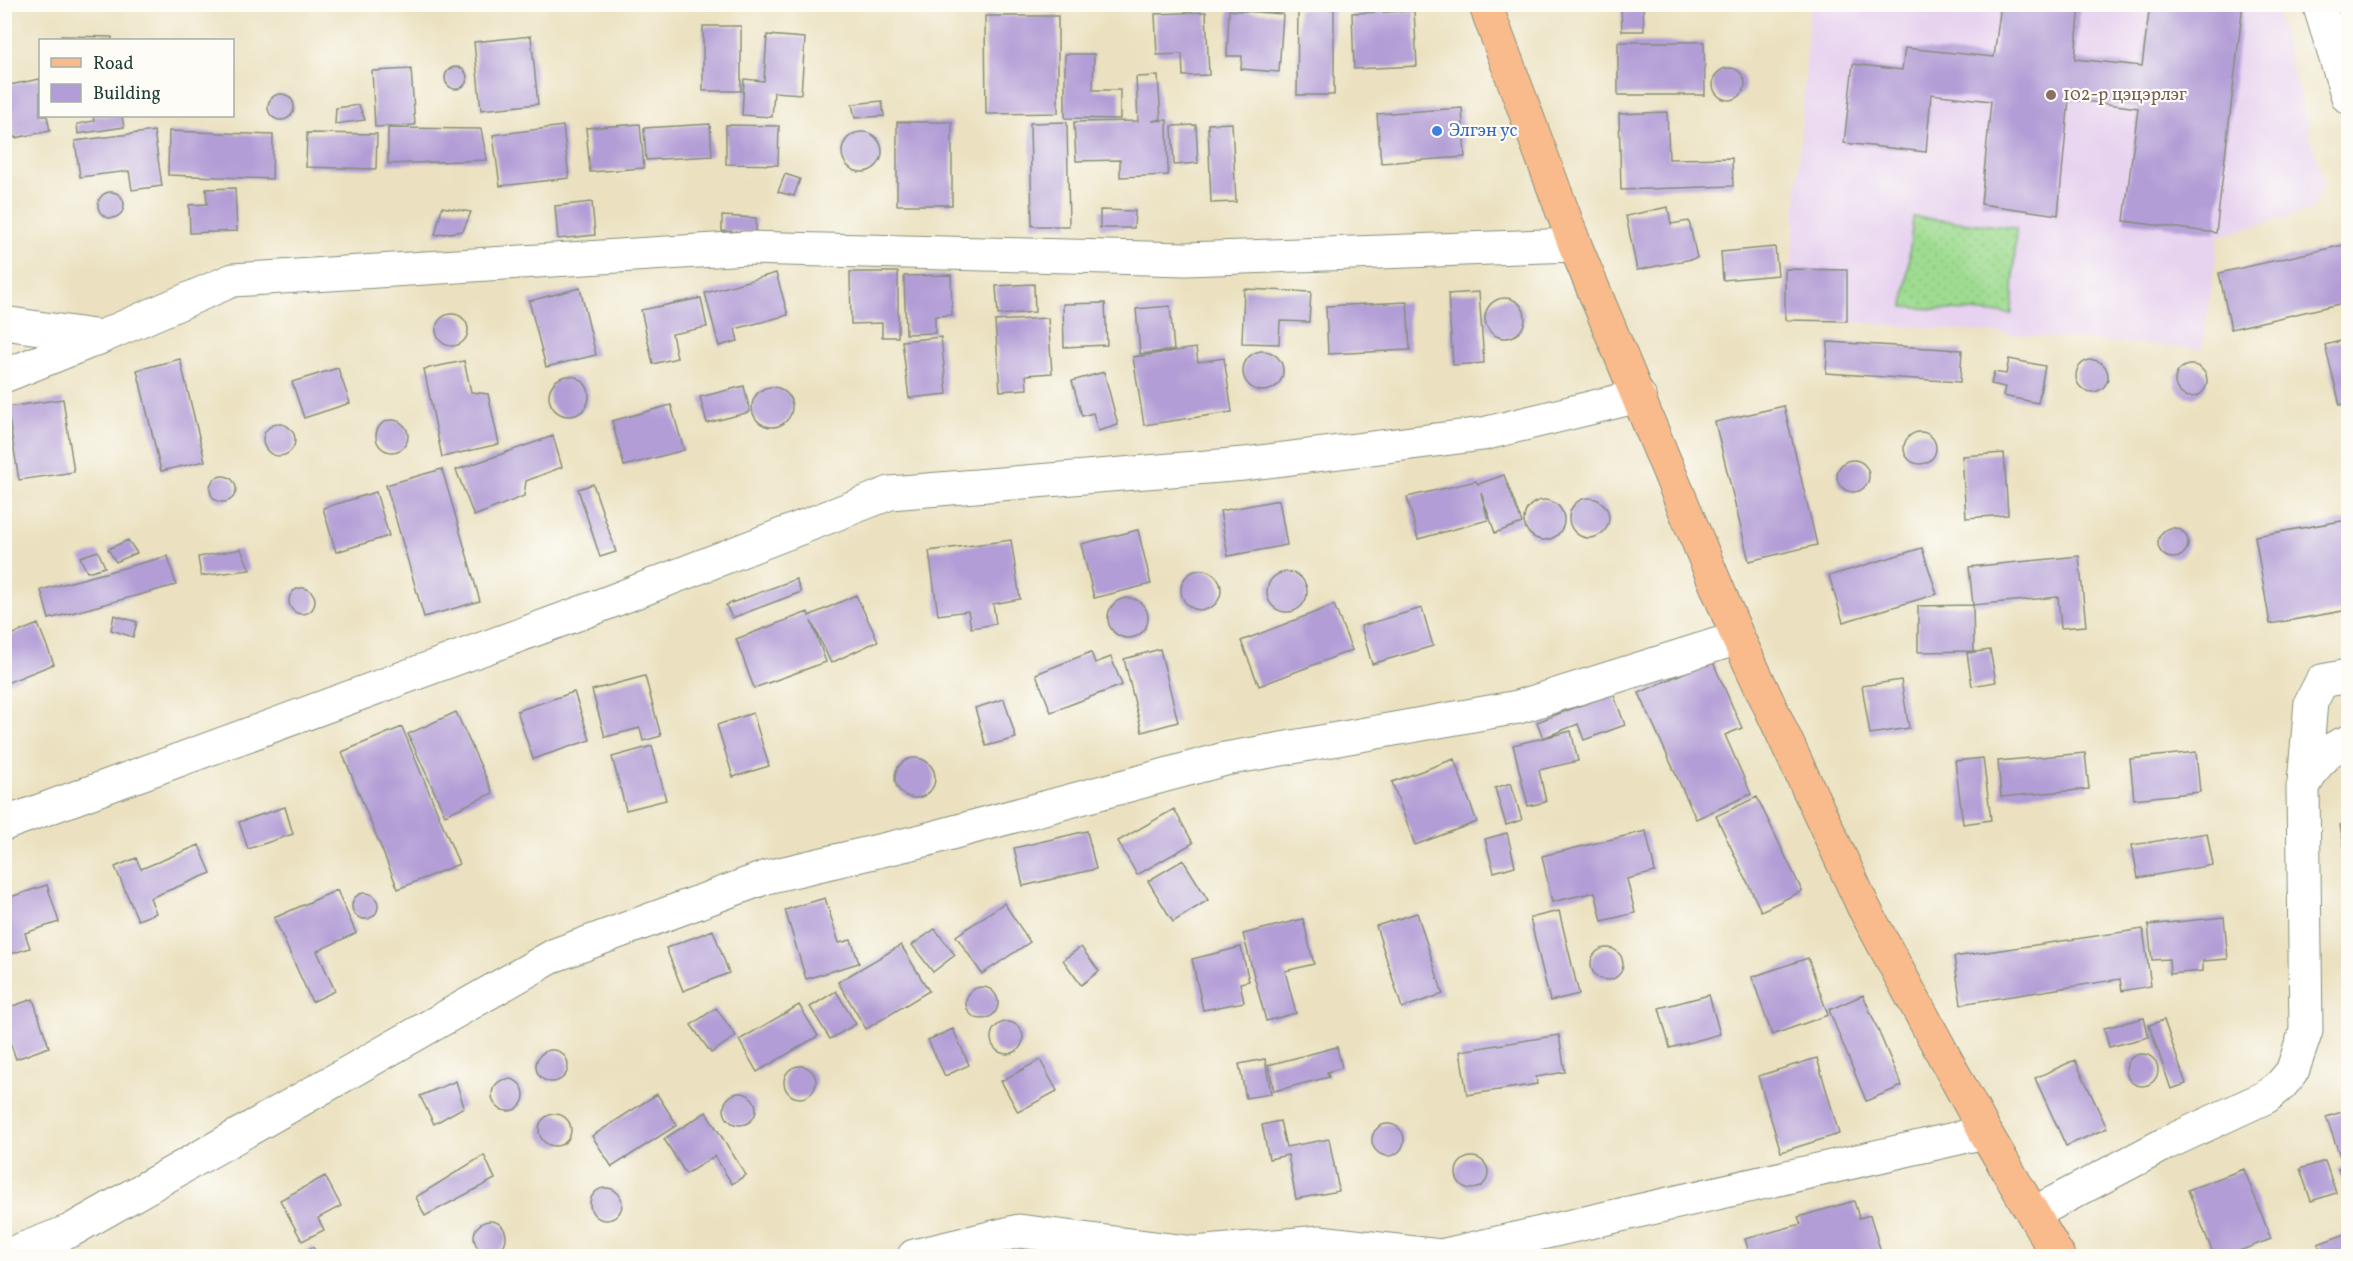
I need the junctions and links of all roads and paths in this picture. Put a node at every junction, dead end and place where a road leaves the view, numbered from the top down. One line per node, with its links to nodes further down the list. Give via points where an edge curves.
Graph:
1 (1485, 4): 4 (main road)
2 (2319, 4): 3 (street)
3 (2349, 96)
4 (1575, 245): 6 (street, via 1186,259 747,248 520,262 233,280); 8 (main road)
5 (4, 323): 6 (street)
6 (101, 337): 7 (street)
7 (4, 376)
8 (1639, 396): 9 (main road); 13 (street, via 1483,434 1244,464 890,493 583,612)
9 (1738, 638): 14 (main road, via 1864,908); 16 (street, via 1518,707 1225,759 924,840 767,877 555,955 70,1231)
10 (2349, 676): 12 (street, via 2322,681 2311,702)
11 (2349, 742): 12 (street, via 2330,749 2319,759)
12 (2303, 787): 15 (street, via 2306,1031 2292,1072 2266,1096)
13 (4, 824)
14 (1985, 1132): 15 (main road); 17 (street, via 1440,1256 1320,1242 1196,1252 1019,1231)
15 (2034, 1213): 18 (main road)
16 (5, 1257)
17 (914, 1257)
18 (2058, 1257)

